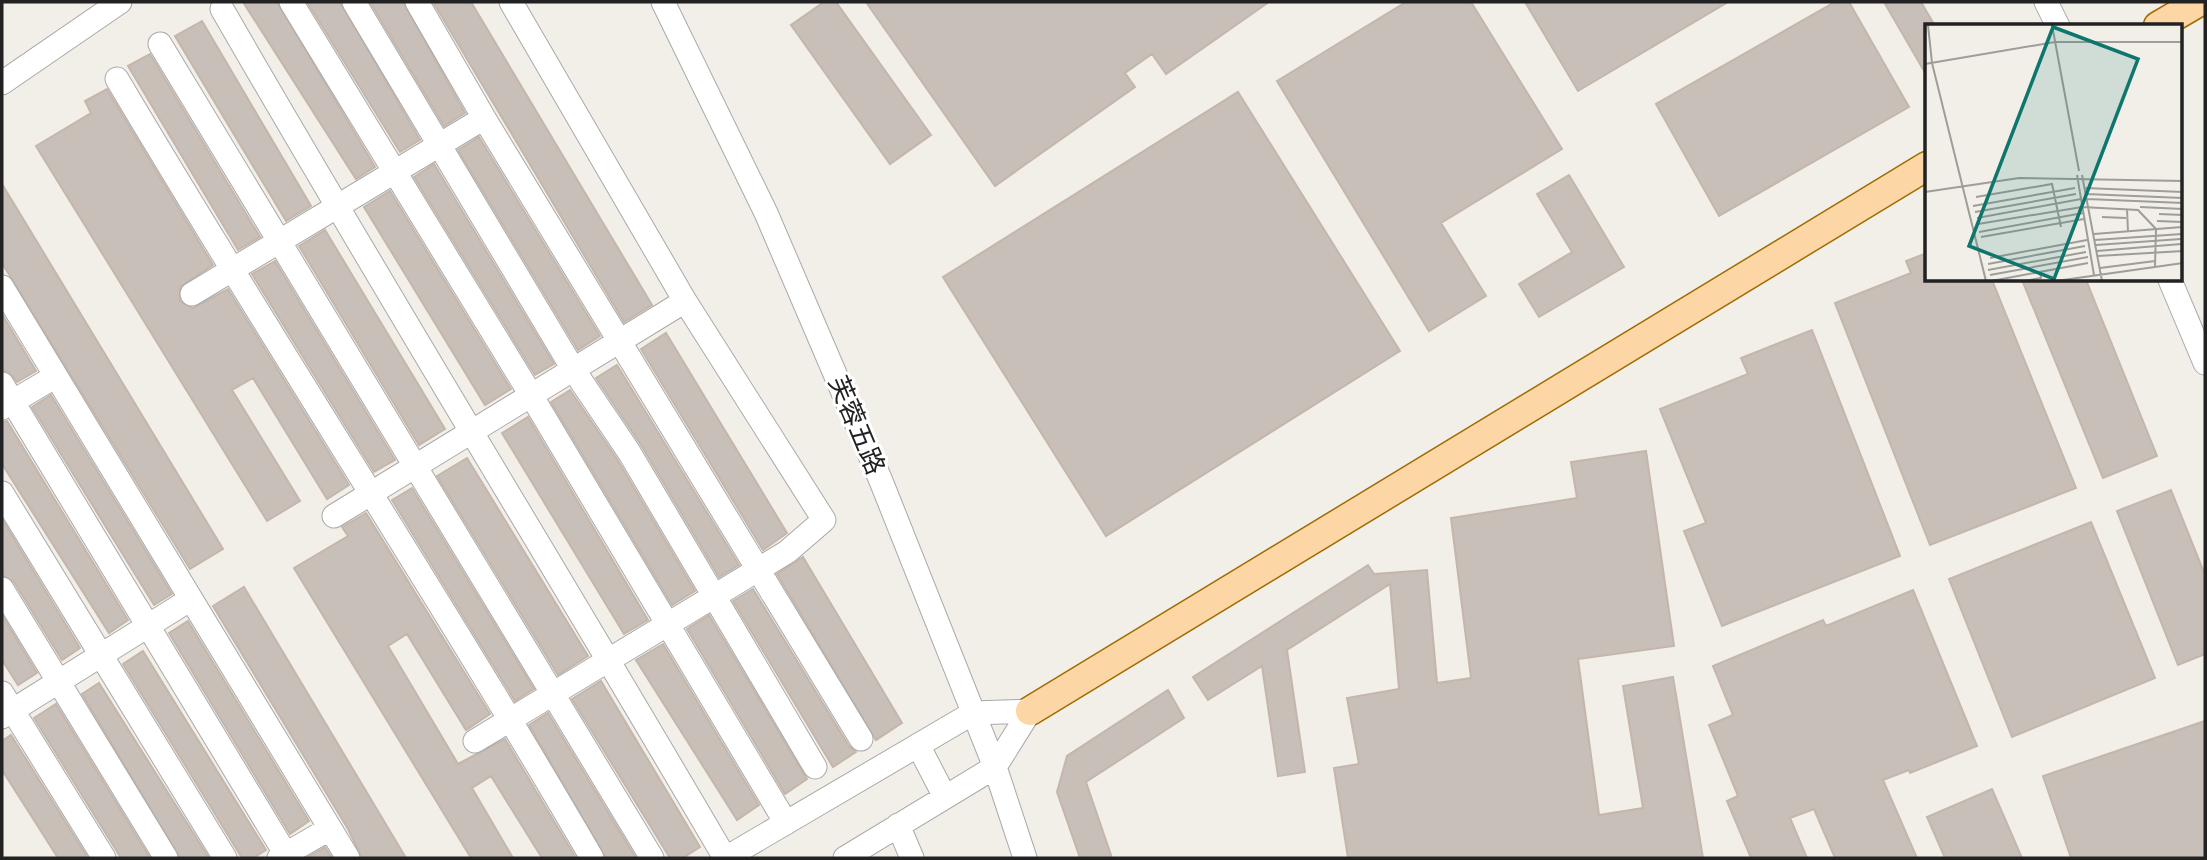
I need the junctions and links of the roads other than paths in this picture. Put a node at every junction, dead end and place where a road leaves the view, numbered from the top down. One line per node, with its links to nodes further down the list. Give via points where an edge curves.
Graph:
1 (120, 2): 14 (street)
2 (291, 2): 18 (street)
3 (354, 2): 16 (street)
4 (417, 2): 15 (street)
5 (511, 2): 25 (street)
6 (663, 2): 49 (street, 芙蓉五路, via 766,213 881,481)
7 (2046, 2): 10 (street)
8 (2199, 2): 11 (main road)
9 (222, 9): 19 (street)
10 (2058, 24)
11 (2161, 24)
12 (160, 44): 20 (street)
13 (117, 79): 21 (street)
14 (2, 83)
15 (484, 118): 16 (street); 26 (street)
16 (439, 145): 18 (street); 28 (street)
17 (1925, 167): 48 (main road)
18 (394, 172): 19 (street); 30 (street)
19 (336, 207): 20 (street); 32 (street)
20 (280, 241): 21 (street); 33 (street)
21 (231, 270): 24 (street); 34 (street)
22 (2171, 282): 27 (street)
23 (2, 287): 29 (street)
24 (192, 294)
25 (685, 301): 26 (street); 37 (street, via 824,520)
26 (621, 340): 28 (street); 37 (street)
27 (2205, 363)
28 (573, 369): 30 (street); 39 (street)
29 (56, 376): 31 (street); 40 (street)
30 (531, 395): 32 (street); 41 (street)
31 (5, 398): 42 (street)
32 (471, 431): 33 (street); 44 (street)
33 (416, 466): 34 (street); 46 (street)
34 (373, 492): 36 (street); 50 (street)
35 (2, 493): 43 (street)
36 (334, 516)
37 (759, 569): 39 (street); 51 (street)
38 (2, 589): 45 (street)
39 (715, 596): 41 (street); 54 (street)
40 (191, 599): 42 (street); 59 (street)
41 (668, 624): 44 (street); 57 (street)
42 (148, 626): 43 (street); 60 (street)
43 (100, 656): 45 (street); 64 (street)
44 (609, 660): 46 (street); 68 (street)
45 (58, 681): 47 (street); 63 (street)
46 (554, 693): 50 (street); 67 (street)
47 (5, 706): 62 (street)
48 (1030, 711): 49 (street); 55 (street)
49 (973, 713): 53 (street); 55 (street, 芙蓉五路)
50 (511, 719): 52 (street); 66 (street)
51 (862, 739)
52 (475, 741)
53 (918, 745): 56 (street); 57 (street)
54 (815, 767)
55 (995, 767): 56 (street); 70 (street, 芙蓉五路)
56 (945, 797): 58 (street)
57 (786, 823): 68 (street)
58 (898, 825): 61 (street); 69 (street)
59 (329, 829): 60 (street); 65 (street)
60 (284, 857)
61 (851, 857)
62 (104, 858)
63 (166, 858)
64 (225, 858)
65 (348, 858)
66 (592, 858)
67 (652, 858)
68 (725, 858)
69 (912, 858)
70 (1025, 858)

